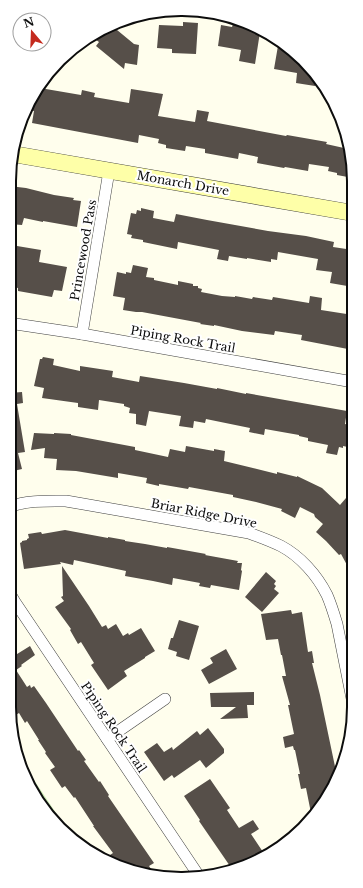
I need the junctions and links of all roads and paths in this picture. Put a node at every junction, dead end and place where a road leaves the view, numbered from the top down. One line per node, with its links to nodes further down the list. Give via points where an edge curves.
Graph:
1 (18, 155): 2 (street, Monarch Drive)
2 (109, 171): 3 (street, Monarch Drive); 5 (street, Princewood Pass)
3 (347, 212)
4 (16, 324): 5 (street, Piping Rock Trail)
5 (82, 334): 6 (street, Piping Rock Trail)
6 (347, 381)
7 (16, 505): 9 (street, Briar Ridge Drive, via 48,501 88,504 249,533 282,546 310,570 327,596 337,624)
8 (16, 604): 11 (street, Piping Rock Trail)
9 (347, 674)
10 (165, 700): 11 (street)
11 (106, 739): 12 (street, Piping Rock Trail)
12 (196, 872)

